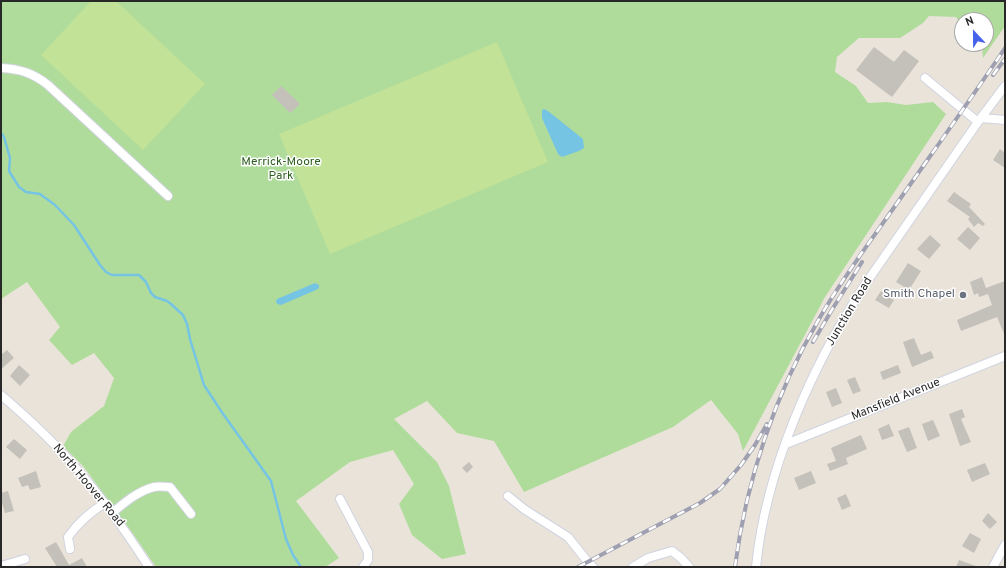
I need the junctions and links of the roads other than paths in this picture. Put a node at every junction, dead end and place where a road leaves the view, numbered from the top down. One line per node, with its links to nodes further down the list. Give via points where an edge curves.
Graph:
1 (1, 68): 6 (street, via 15,69 37,76)
2 (924, 78): 4 (street)
3 (1005, 86): 4 (street, Junction Road)
4 (980, 120): 5 (street); 9 (street, Junction Road, via 847,313 816,370)
5 (1005, 120)
6 (168, 196)
7 (1005, 356): 9 (street, Mansfield Avenue)
8 (1, 395): 12 (street, North Hoover Road, via 59,449)
9 (786, 444): 24 (street, Junction Road, via 770,496)
10 (508, 496): 21 (street, via 568,537)
11 (340, 499): 20 (street, via 368,552 368,560)
12 (105, 503): 13 (street, North Hoover Road); 16 (street, via 76,526 68,537)
13 (112, 513): 14 (street, via 135,496 154,487 170,487); 19 (street, North Hoover Road)
14 (191, 514)
15 (1005, 545): 25 (street)
16 (70, 549)
17 (25, 558): 18 (street)
18 (1, 566)
19 (149, 567)
20 (363, 567)
21 (593, 567)
22 (633, 567): 23 (street, via 648,558 672,551)
23 (689, 567)
24 (756, 567)
25 (993, 567)

